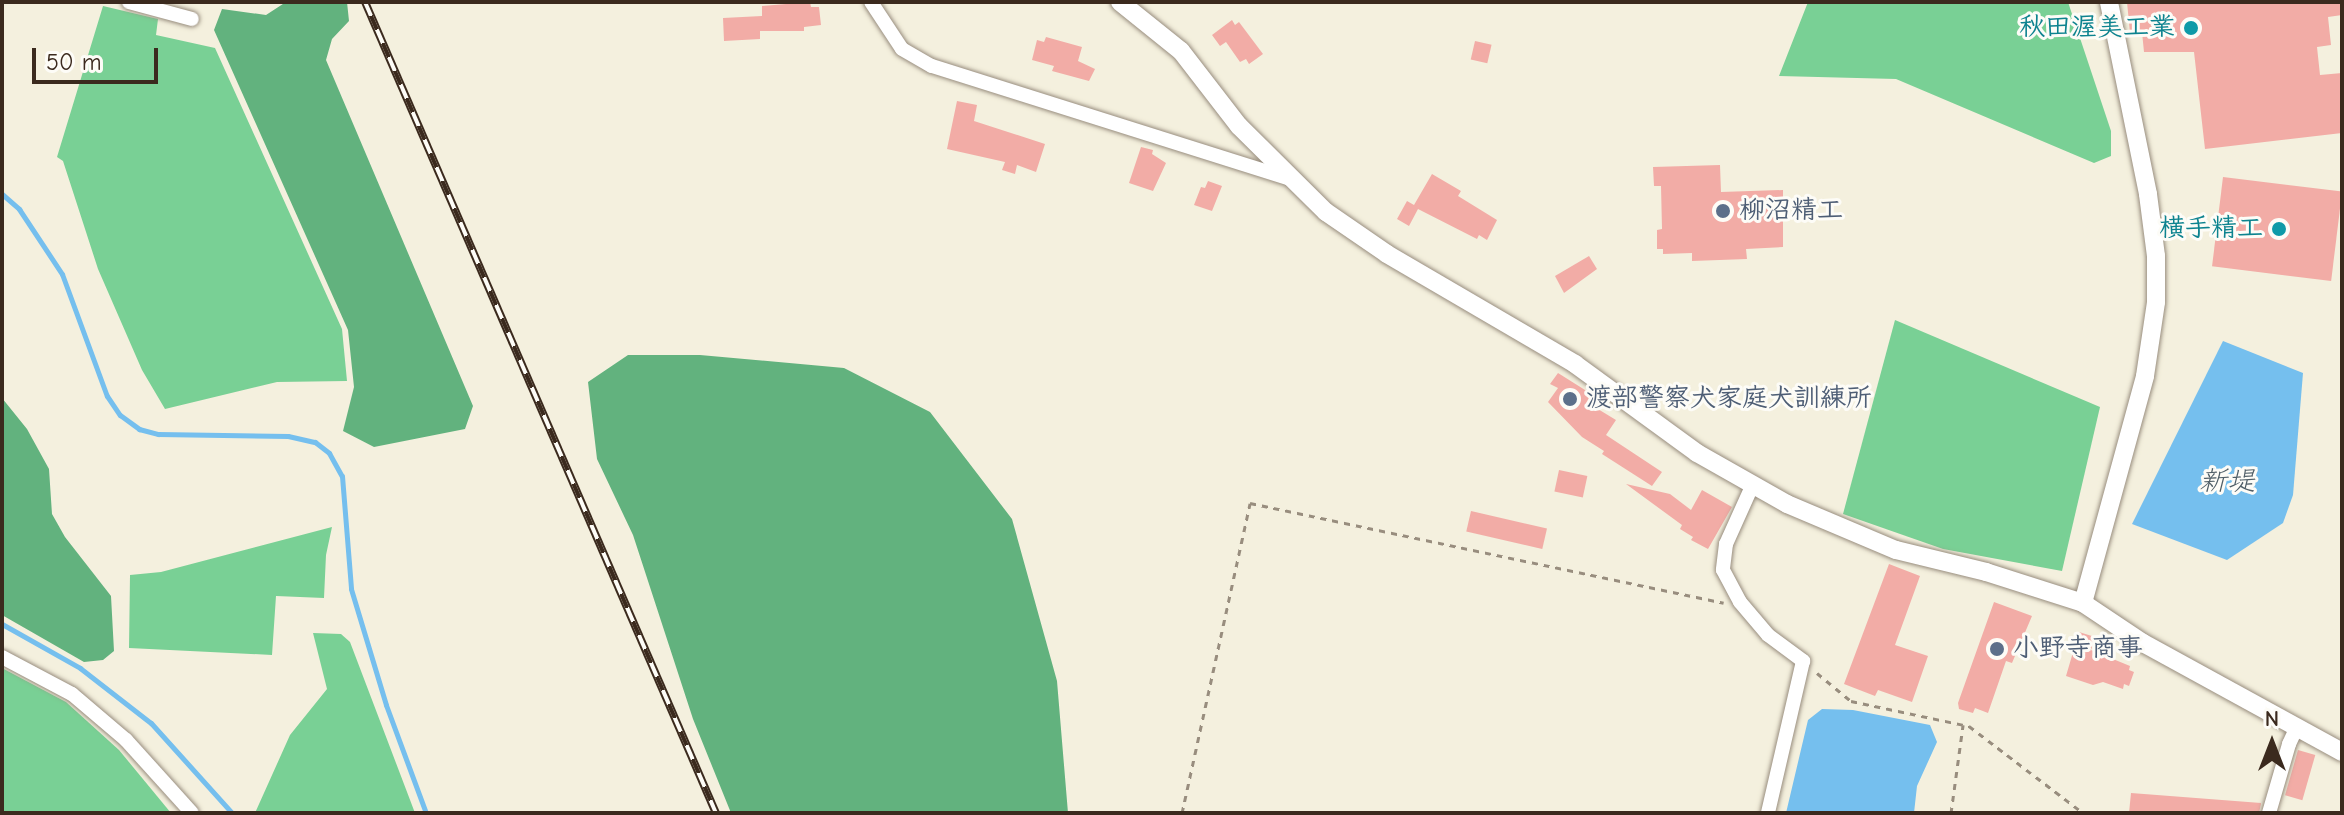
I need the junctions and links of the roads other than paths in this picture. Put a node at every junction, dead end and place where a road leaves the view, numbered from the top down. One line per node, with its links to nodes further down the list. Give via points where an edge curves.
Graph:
1 (129, 2): 5 (street)
2 (871, 2): 6 (street, via 902,49 932,66)
3 (1120, 2): 6 (street, via 1181,51 1239,126)
4 (2109, 2): 8 (street, via 2148,194 2156,302 2145,376)
5 (192, 19)
6 (1290, 179): 7 (street, via 1326,212 1387,254 1575,364 1697,453)
7 (1753, 484): 8 (street, via 1811,516 1896,550); 13 (street, via 1726,544 1723,570 1740,602 1768,635 1803,661)
8 (2083, 603): 10 (street, via 2143,643)
9 (2, 657): 12 (street, via 72,694 126,740)
10 (2297, 727): 11 (street); 14 (street)
11 (2342, 752)
12 (192, 813)
13 (1768, 813)
14 (2269, 813)

